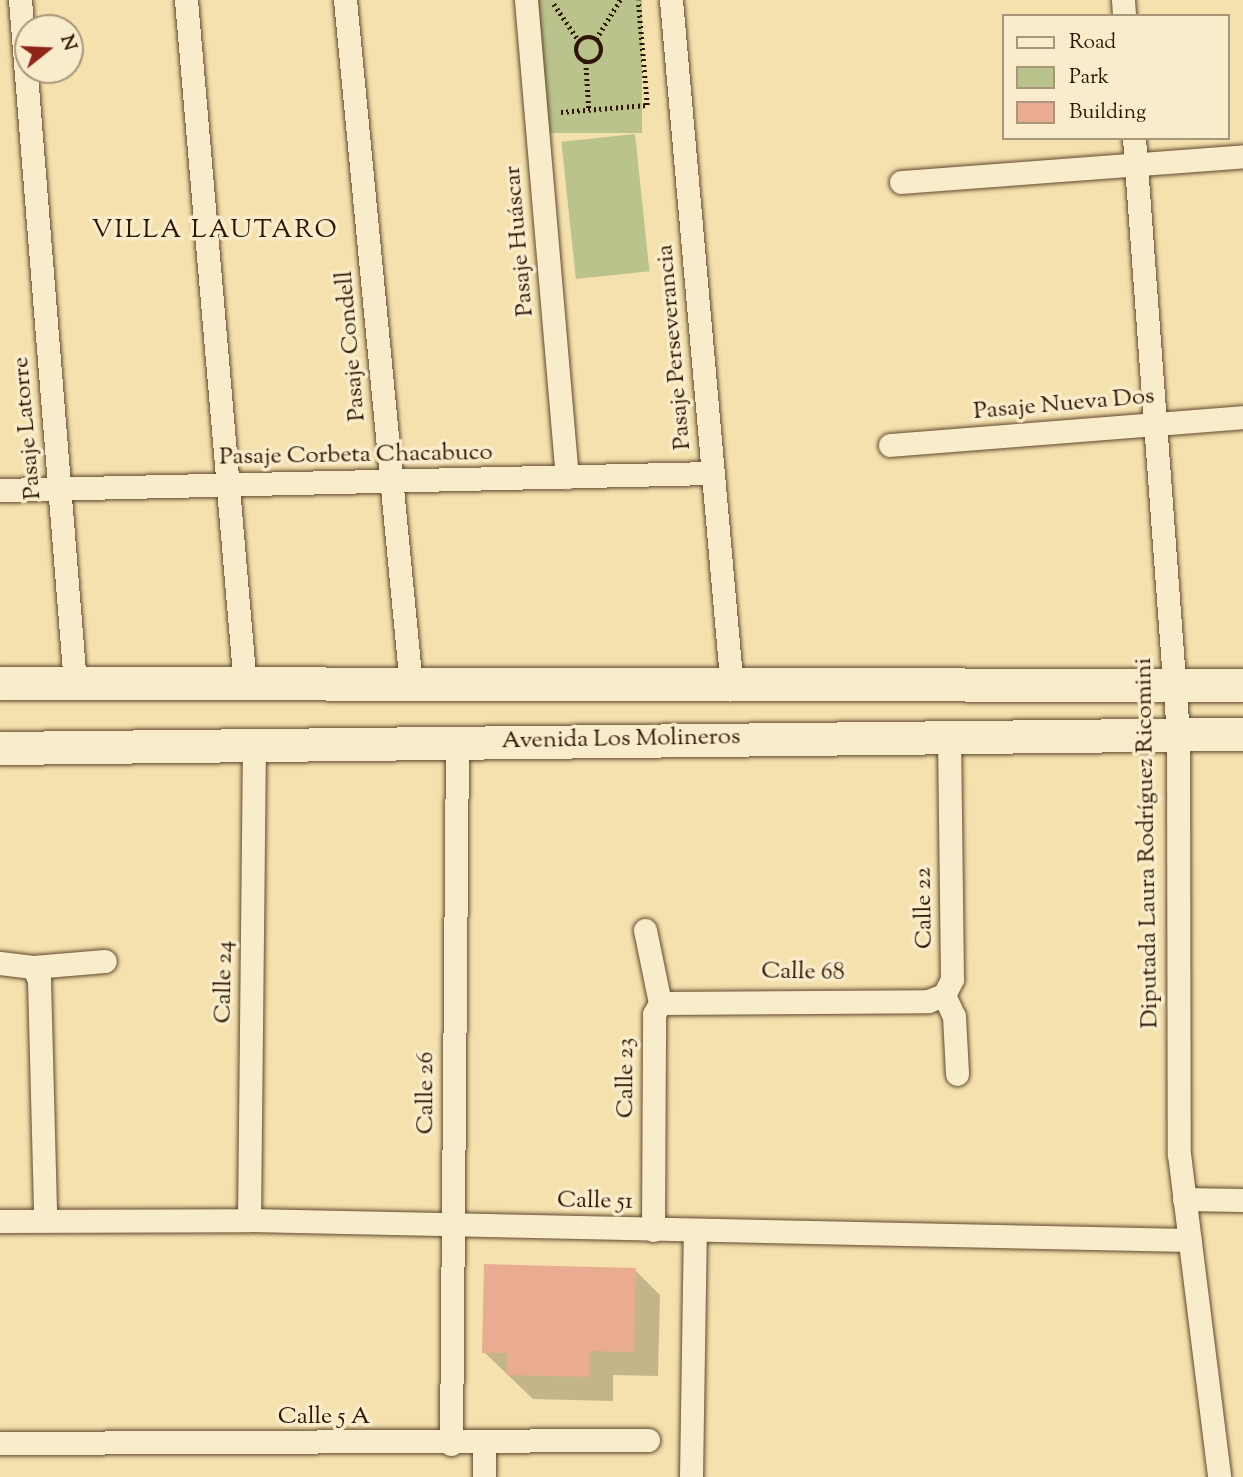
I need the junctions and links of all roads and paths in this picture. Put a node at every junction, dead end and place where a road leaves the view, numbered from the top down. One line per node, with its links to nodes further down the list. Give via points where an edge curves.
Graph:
1 (20, 0): 25 (street, Pasaje Latorre)
2 (186, 0): 24 (street)
3 (345, 0): 23 (street, Pasaje Condell)
4 (526, 0): 22 (street, Pasaje Huáscar)
5 (551, 0): 10 (path)
6 (620, 0): 9 (path)
7 (638, 0): 12 (path, via 647,105)
8 (671, 0): 21 (street, Pasaje Perseverancia)
9 (596, 39): 10 (path); 11 (path, via 601,55)
10 (579, 41): 11 (path, via 575,49)
11 (586, 62): 12 (path)
12 (589, 110): 13 (path)
13 (551, 113)
14 (1134, 140): 16 (street, Diputada Laura Rodríguez Ricomini)
15 (1243, 156): 16 (street)
16 (1136, 165): 17 (street); 19 (street, Diputada Laura Rodríguez Ricomini)
17 (901, 182)
18 (1243, 417): 19 (street, Pasaje Nueva Dos)
19 (1156, 424): 20 (street, Pasaje Nueva Dos); 30 (street, Diputada Laura Rodríguez Ricomini)
20 (890, 445)
21 (713, 473): 22 (street, Pasaje Corbeta Chacabuco); 33 (street, Pasaje Perseverancia)
22 (567, 477): 23 (street, Pasaje Corbeta Chacabuco)
23 (391, 481): 24 (street, Pasaje Corbeta Chacabuco); 32 (street, Pasaje Condell)
24 (228, 484): 25 (street, Pasaje Corbeta Chacabuco); 29 (street)
25 (59, 489): 26 (street, Pasaje Corbeta Chacabuco); 28 (street, Pasaje Latorre)
26 (0, 490)
27 (0, 683): 28 (street, Avenida Los Molineros)
28 (75, 684): 29 (street, Avenida Los Molineros)
29 (245, 685): 32 (street, Avenida Los Molineros)
30 (1175, 685): 31 (street, Avenida Los Molineros); 33 (street, Avenida Los Molineros); 34 (street, Diputada Laura Rodríguez Ricomini)
31 (1243, 685)
32 (411, 687): 33 (street, Avenida Los Molineros)
33 (732, 689)
34 (1178, 734): 35 (street, Avenida Los Molineros); 36 (street, Avenida Los Molineros); 47 (street, Diputada Laura Rodríguez Ricomini, via 1177,1087)
35 (1243, 734)
36 (949, 737): 37 (street, Avenida Los Molineros); 44 (street, Calle 22, via 952,979)
37 (457, 742): 38 (street, Avenida Los Molineros); 52 (street, Calle 26)
38 (254, 745): 39 (street, Avenida Los Molineros); 50 (street, Calle 24)
39 (0, 748)
40 (645, 930): 45 (street, Calle 23)
41 (104, 961): 43 (street)
42 (0, 963): 43 (street)
43 (33, 967): 49 (street, via 39,980)
44 (944, 995): 45 (street, Calle 68, via 928,1001); 46 (street, via 954,1016)
45 (660, 1003): 53 (street, Calle 23, via 654,1014)
46 (957, 1074)
47 (1184, 1199): 48 (street); 55 (street, Diputada Laura Rodríguez Ricomini)
48 (1243, 1200)
49 (45, 1217): 50 (street, Calle 51); 51 (street, Calle 51)
50 (249, 1220): 52 (street, Calle 51)
51 (0, 1221)
52 (453, 1225): 53 (street, Calle 51); 58 (street, Calle 26)
53 (653, 1230): 54 (street, Calle 51)
54 (695, 1230): 55 (street, Calle 51); 61 (street)
55 (1190, 1240): 62 (street, Diputada Laura Rodríguez Ricomini)
56 (648, 1440): 59 (street, Calle 5 A)
57 (0, 1443): 58 (street, Calle 5 A)
58 (451, 1444): 59 (street, Calle 5 A)
59 (484, 1444): 60 (street)
60 (484, 1477)
61 (691, 1477)
62 (1219, 1477)

